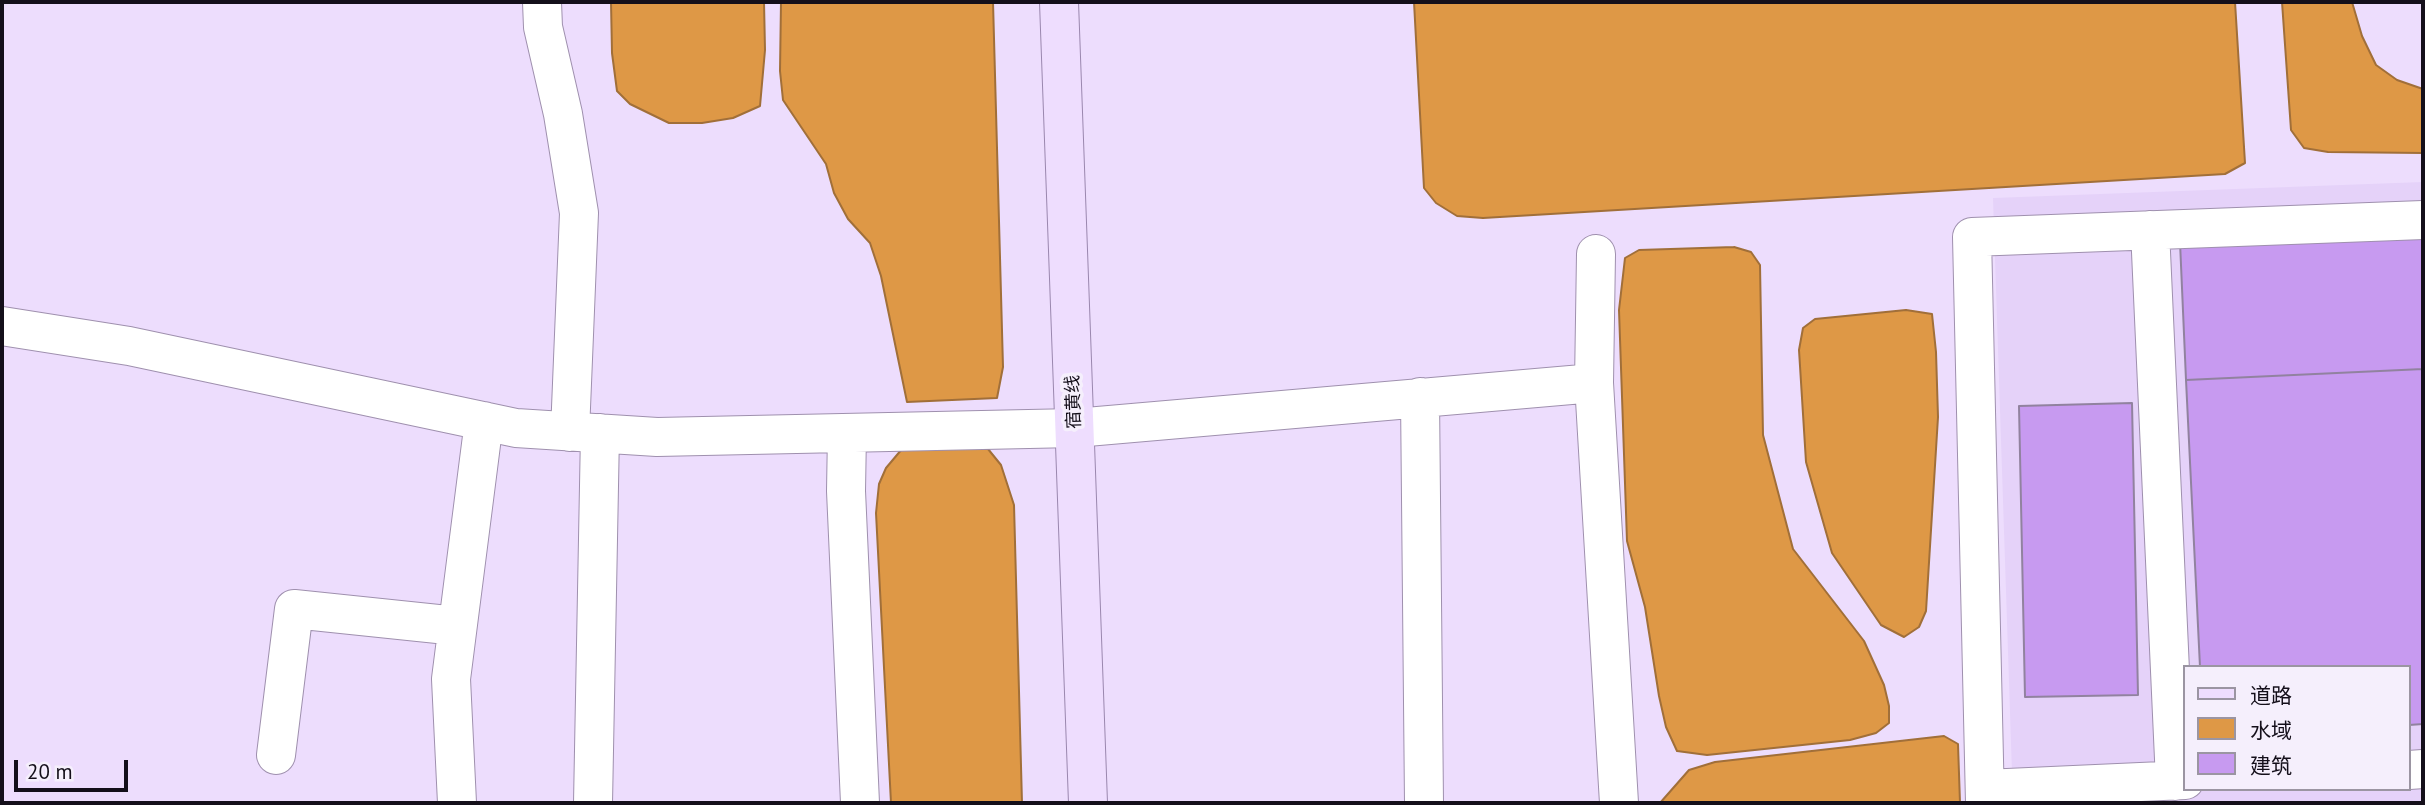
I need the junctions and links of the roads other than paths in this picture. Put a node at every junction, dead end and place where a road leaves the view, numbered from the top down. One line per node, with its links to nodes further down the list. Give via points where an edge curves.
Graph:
1 (542, 2): 11 (street, via 579,213)
2 (1059, 2): 10 (main road, 宿黄线)
3 (2423, 220): 4 (street)
4 (2150, 230): 15 (street); 16 (street, via 1972,237)
5 (1596, 254): 7 (street)
6 (2, 326): 9 (street, via 129,346)
7 (1594, 383): 8 (street); 22 (street)
8 (1420, 397): 10 (street); 21 (street)
9 (484, 421): 11 (street); 13 (street)
10 (1075, 428): 12 (street); 20 (main road, 宿黄线)
11 (585, 433): 12 (street, via 657,437); 18 (street)
12 (847, 433): 19 (street)
13 (457, 626): 14 (street, via 294,609); 17 (street, via 451,679)
14 (276, 755)
15 (2180, 780): 16 (street)
16 (1985, 796)
17 (457, 803)
18 (593, 803)
19 (860, 803)
20 (1088, 803)
21 (1424, 803)
22 (1619, 803)

